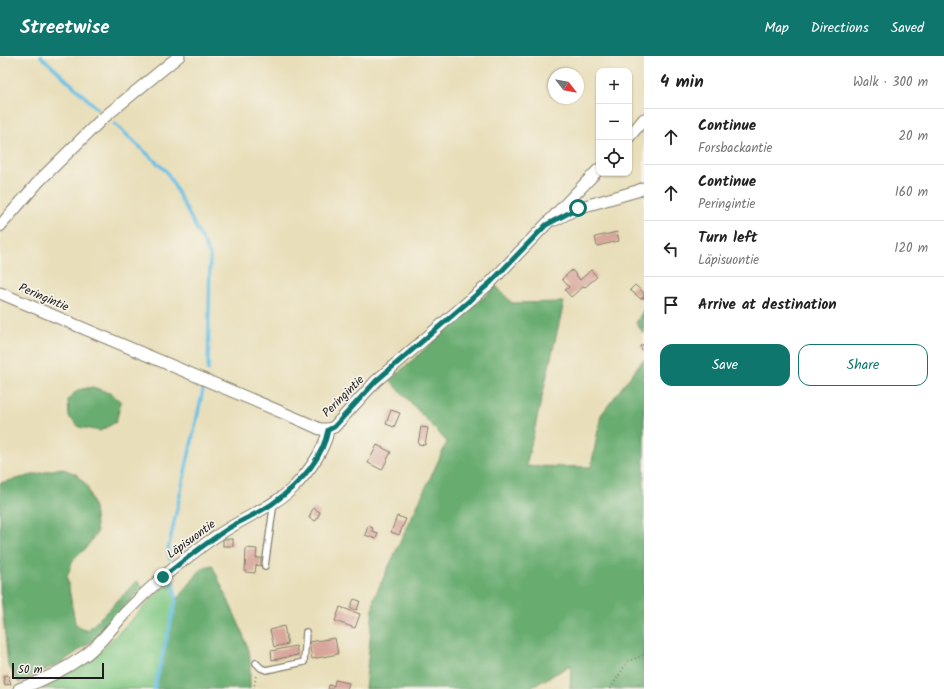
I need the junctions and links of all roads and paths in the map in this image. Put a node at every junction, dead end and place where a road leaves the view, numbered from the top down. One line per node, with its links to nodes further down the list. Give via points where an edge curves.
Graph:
1 (179, 56): 7 (street, via 102,119 40,180)
2 (644, 119): 3 (street)
3 (632, 133)
4 (596, 172): 6 (street, Peringintie)
5 (644, 188): 6 (street, via 578,208)
6 (546, 225): 9 (street, Peringintie, via 490,283 376,381 334,427)
7 (0, 226)
8 (0, 293): 9 (street, Peringintie, via 320,429)
9 (328, 430): 10 (street, Läpisuontie, via 317,458 293,487)
10 (274, 502): 11 (lane); 15 (street, Läpisuontie, via 231,526 184,560 126,612 85,655 38,682)
11 (265, 566)
12 (306, 632): 14 (lane, via 304,662 266,670)
13 (644, 655): 16 (path, via 628,661)
14 (256, 663)
15 (19, 689)
16 (611, 689)

